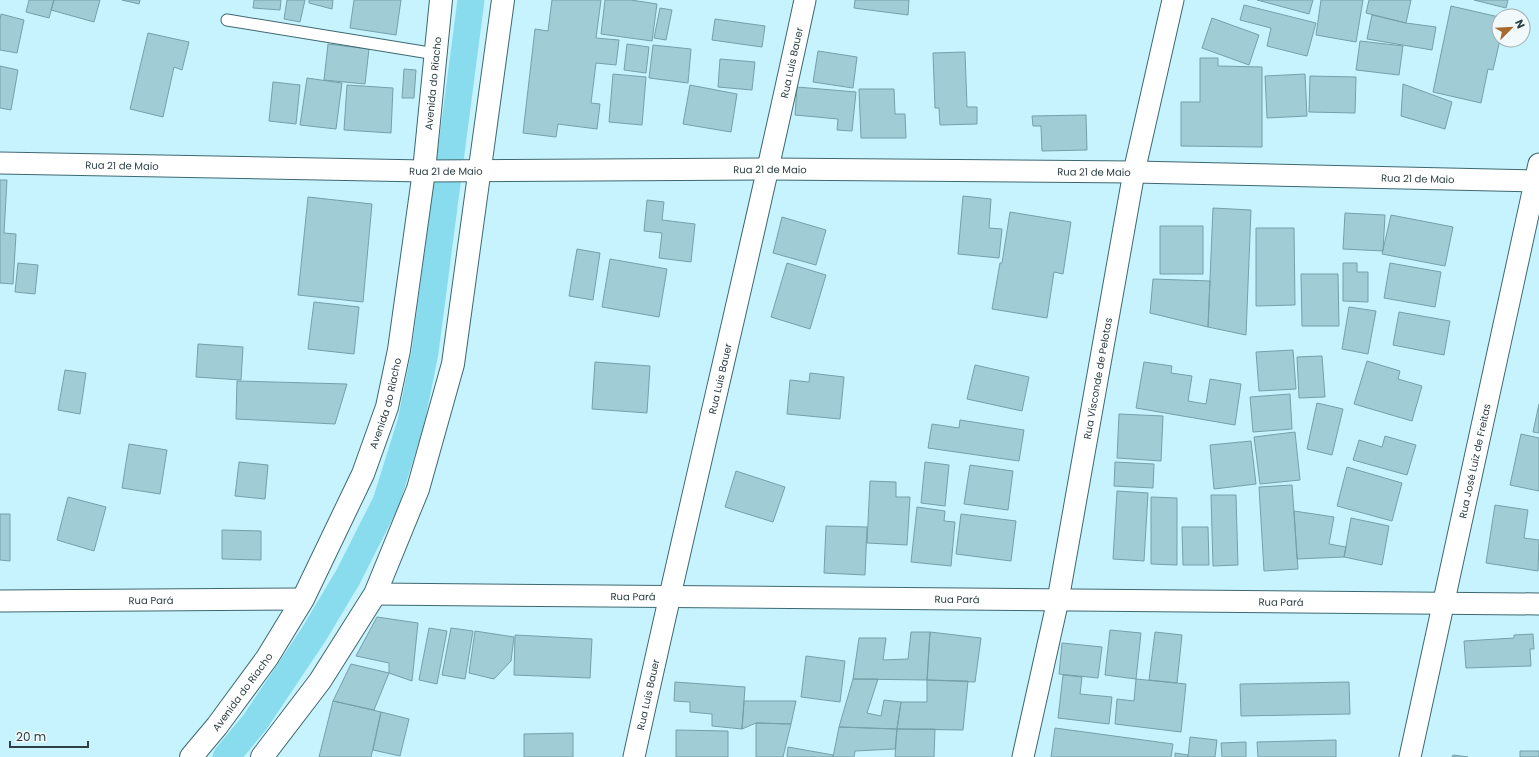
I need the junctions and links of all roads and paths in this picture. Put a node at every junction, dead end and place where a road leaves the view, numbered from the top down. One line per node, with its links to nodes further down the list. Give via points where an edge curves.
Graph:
1 (441, 0): 6 (main road, Avenida do Riacho)
2 (504, 0): 9 (main road)
3 (805, 0): 8 (street, Rua Luis Bauer)
4 (1173, 0): 11 (street, Rua Visconde de Pelotas)
5 (227, 20): 6 (lane)
6 (436, 54): 10 (main road, Avenida do Riacho)
7 (0, 163): 10 (street, Rua 21 de Maio)
8 (769, 169): 9 (street, Rua 21 de Maio); 11 (street, Rua 21 de Maio); 14 (street, Rua Luis Bauer)
9 (464, 170): 10 (street, Rua 21 de Maio); 13 (main road, via 453,364 418,489)
10 (424, 171): 15 (main road, Avenida do Riacho, via 399,350 387,407 363,474)
11 (1134, 172): 12 (street, Rua 21 de Maio); 16 (street, Rua Visconde de Pelotas)
12 (1538, 175): 18 (street, Rua José Luiz de Freitas)
13 (375, 594): 14 (street, Rua Pará); 21 (main road, via 320,681)
14 (669, 597): 16 (street, Rua Pará); 22 (street, Rua Luis Bauer)
15 (302, 599): 17 (street, Rua Pará); 20 (main road, Avenida do Riacho, via 268,658)
16 (1058, 600): 18 (street, Rua Pará); 23 (street, Rua Visconde de Pelotas)
17 (0, 601)
18 (1443, 604): 19 (street, Rua Pará); 24 (street, Rua José Luiz de Freitas)
19 (1539, 604)
20 (191, 757)
21 (262, 757)
22 (634, 757)
23 (1023, 757)
24 (1410, 757)

